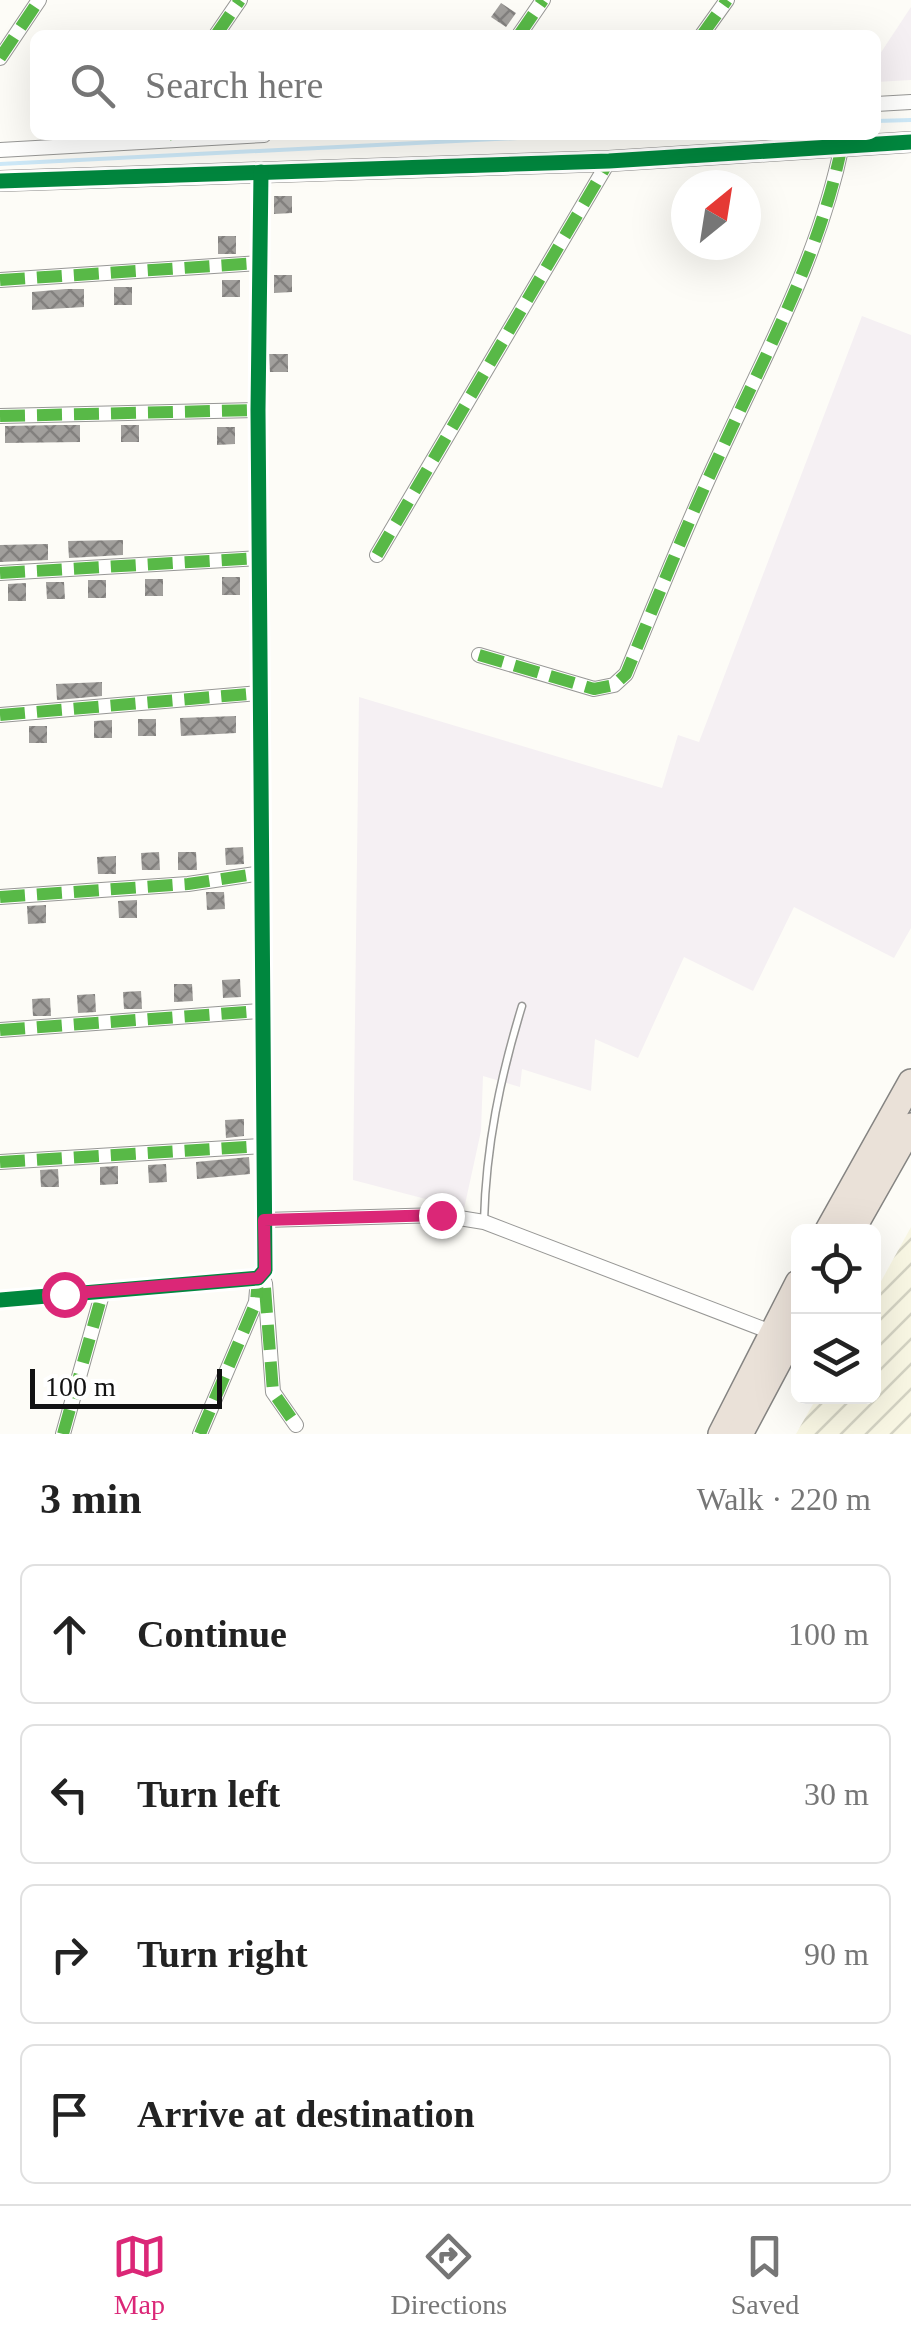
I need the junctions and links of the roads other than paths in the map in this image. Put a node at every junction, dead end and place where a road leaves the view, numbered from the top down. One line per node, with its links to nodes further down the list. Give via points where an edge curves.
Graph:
1 (39, 0): 8 (street)
2 (240, 0): 5 (street)
3 (543, 0): 6 (street)
4 (726, 0): 7 (street)
5 (219, 30)
6 (522, 30)
7 (705, 30)
8 (0, 58)
9 (911, 102): 10 (street)
10 (881, 104)
11 (135, 140): 14 (street)
12 (911, 142): 13 (street)
13 (842, 145): 15 (street); 25 (street, via 812,254 626,674 594,690)
14 (0, 150)
15 (609, 161): 16 (street); 22 (street)
16 (261, 172): 17 (street); 18 (street)
17 (0, 181)
18 (259, 263): 19 (street); 20 (street)
19 (0, 280)
20 (258, 410): 21 (street); 23 (street)
21 (0, 416)
22 (377, 555)
23 (260, 558): 24 (street); 26 (street)
24 (0, 573)
25 (479, 655)
26 (260, 693): 27 (street); 28 (street)
27 (0, 715)
28 (262, 873): 29 (street); 31 (street)
29 (0, 898)
30 (522, 1006): 38 (lane, via 497,1085)
31 (260, 1011): 32 (street); 35 (street)
32 (0, 1030)
33 (911, 1082): 39 (highway)
34 (911, 1126): 40 (highway)
35 (262, 1146): 36 (street); 37 (street)
36 (0, 1162)
37 (264, 1220): 38 (street, via 425,1215); 41 (street)
38 (484, 1222): 45 (street)
39 (831, 1224)
40 (856, 1224)
41 (262, 1274): 42 (street); 47 (street, via 273,1392); 49 (street)
42 (103, 1290): 44 (street); 48 (street)
43 (791, 1296): 45 (highway)
44 (0, 1300)
45 (771, 1332): 50 (highway)
46 (791, 1338): 51 (highway)
47 (296, 1425)
48 (63, 1434)
49 (200, 1434)
50 (721, 1434)
51 (740, 1434)

